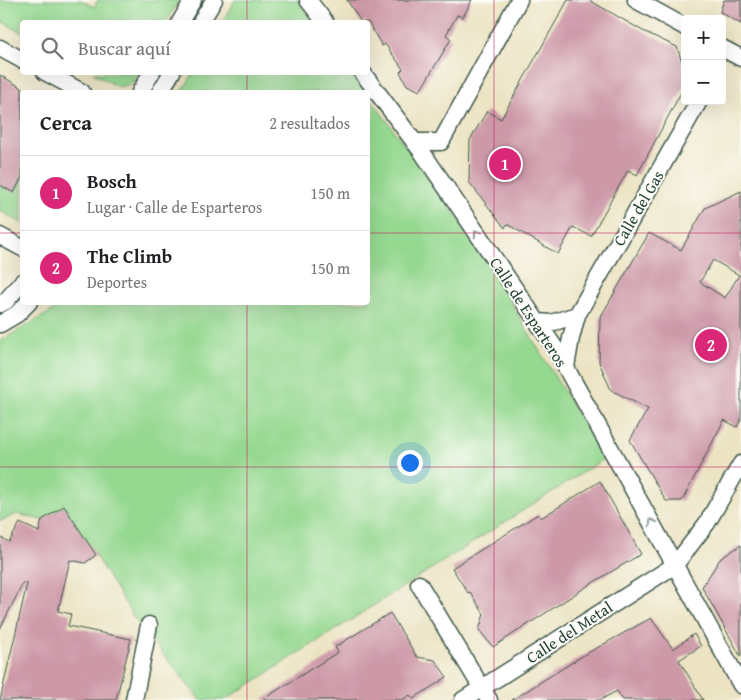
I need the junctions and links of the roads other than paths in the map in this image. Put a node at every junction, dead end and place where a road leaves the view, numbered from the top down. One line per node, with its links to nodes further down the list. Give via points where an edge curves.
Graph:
1 (193, 0): 6 (street)
2 (214, 0): 7 (street)
3 (308, 0): 8 (street)
4 (519, 0): 20 (street)
5 (636, 0): 9 (street)
6 (181, 20)
7 (201, 20)
8 (323, 20)
9 (681, 25)
10 (0, 48): 11 (street)
11 (20, 59)
12 (51, 75): 16 (street)
13 (150, 75): 17 (street)
14 (170, 75): 18 (street)
15 (364, 75): 21 (street, Calle de Esparteros)
16 (78, 90)
17 (141, 90)
18 (161, 90)
19 (697, 105): 28 (street, Calle del Gas)
20 (441, 142): 21 (street); 22 (street)
21 (418, 147): 22 (street, Calle de Esparteros)
22 (438, 176): 29 (street, Calle de Esparteros, one-way to 22)
23 (0, 236): 24 (street)
24 (20, 247)
25 (20, 284): 26 (street)
26 (0, 304)
27 (26, 305): 30 (street)
28 (577, 315): 29 (street, via 552,323); 31 (street, Calle del Gas)
29 (538, 322): 31 (street, Calle de Esparteros)
30 (0, 324)
31 (566, 368): 33 (street, Calle de Esparteros, one-way to 31)
32 (739, 473): 33 (street)
33 (675, 565): 36 (street, Calle de Esparteros); 37 (street, Calle del Metal)
34 (419, 584): 37 (street)
35 (149, 625): 38 (street)
36 (741, 685)
37 (486, 694): 39 (street, Calle del Metal)
38 (134, 700)
39 (463, 700)

